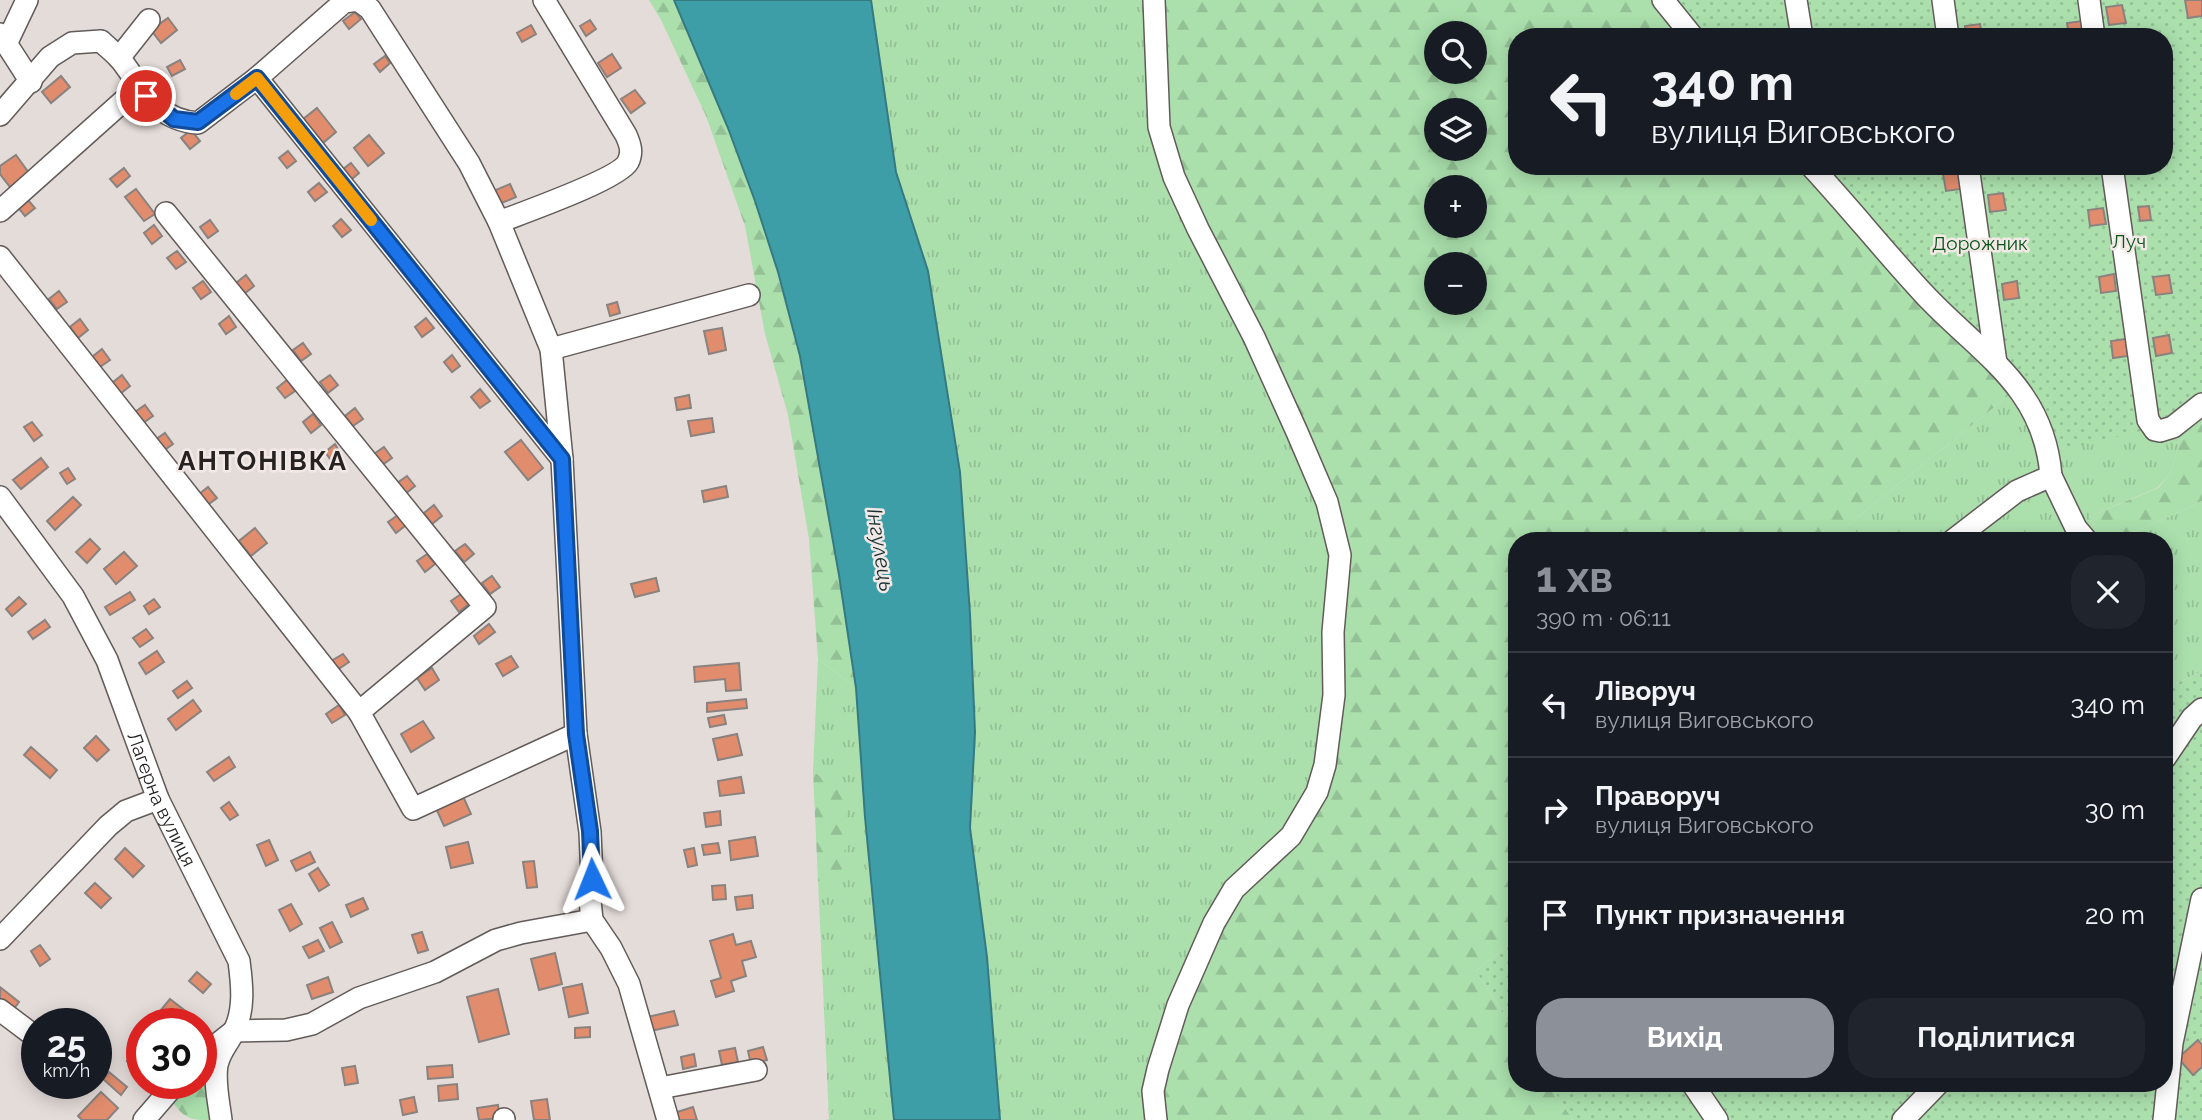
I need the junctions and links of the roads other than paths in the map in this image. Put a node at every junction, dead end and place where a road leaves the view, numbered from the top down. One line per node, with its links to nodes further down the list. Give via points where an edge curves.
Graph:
1 (27, 0): 13 (street)
2 (544, 0): 24 (street, via 626,135 630,158 627,165 604,179)
3 (1154, 0): 57 (street, via 1159,127 1174,177 1297,432 1327,502 1340,555 1333,632 1334,695 1317,792 1291,836 1234,889 1214,923 1178,1005 1158,1069 1153,1091)
4 (1663, 0): 9 (street)
5 (1796, 0): 10 (street)
6 (1943, 0): 11 (street)
7 (2089, 0): 12 (street)
8 (149, 20): 14 (street)
9 (1685, 28)
10 (1801, 28)
11 (1947, 28)
12 (2093, 28)
13 (3, 39): 16 (street)
14 (119, 58): 16 (street, via 101,41 72,43 50,57); 17 (street)
15 (257, 78): 17 (street, via 198,122 174,119); 24 (street, via 336,8 358,0 370,9 455,141); 30 (street)
16 (31, 82): 18 (street)
17 (139, 87): 22 (street)
18 (0, 115)
19 (1826, 175): 28 (street, via 1926,296)
20 (1969, 175): 28 (street)
21 (2113, 175): 29 (street, via 2148,420 2155,430 2167,430)
22 (0, 211)
23 (166, 213): 36 (street, via 485,607)
24 (499, 222): 27 (street)
25 (0, 257): 36 (street)
26 (749, 295): 27 (street)
27 (551, 349): 30 (street)
28 (1996, 363): 31 (street, via 2036,415 2049,453)
29 (2202, 404)
30 (562, 459): 37 (street)
31 (2051, 476): 33 (street, via 2017,491); 34 (street)
32 (0, 497): 39 (street, Лагерна вулиця, via 74,596 107,660)
33 (1964, 532)
34 (2079, 532)
35 (2202, 709): 38 (street)
36 (359, 712): 37 (street, via 413,809)
37 (576, 734): 41 (street, via 590,831)
38 (2173, 746)
39 (158, 799): 42 (street, via 126,811 108,826); 45 (street, Лагерна вулиця, via 239,961 242,990)
40 (2202, 899): 46 (street)
41 (592, 920): 45 (street, via 495,940 435,972 359,998 312,1024 286,1030); 49 (street, via 629,984)
42 (0, 939)
43 (0, 1010): 44 (street)
44 (21, 1026)
45 (234, 1031): 47 (street); 55 (street, Лагерна вулиця, via 216,1069)
46 (2173, 1038)
47 (217, 1044)
48 (756, 1070): 49 (street)
49 (660, 1088): 56 (street)
50 (1698, 1092): 58 (street)
51 (1930, 1092): 59 (street)
52 (2167, 1092): 60 (street)
53 (162, 1099): 54 (street)
54 (144, 1120)
55 (221, 1120)
56 (668, 1120)
57 (1156, 1120)
58 (1717, 1120)
59 (1903, 1120)
60 (2164, 1120)

